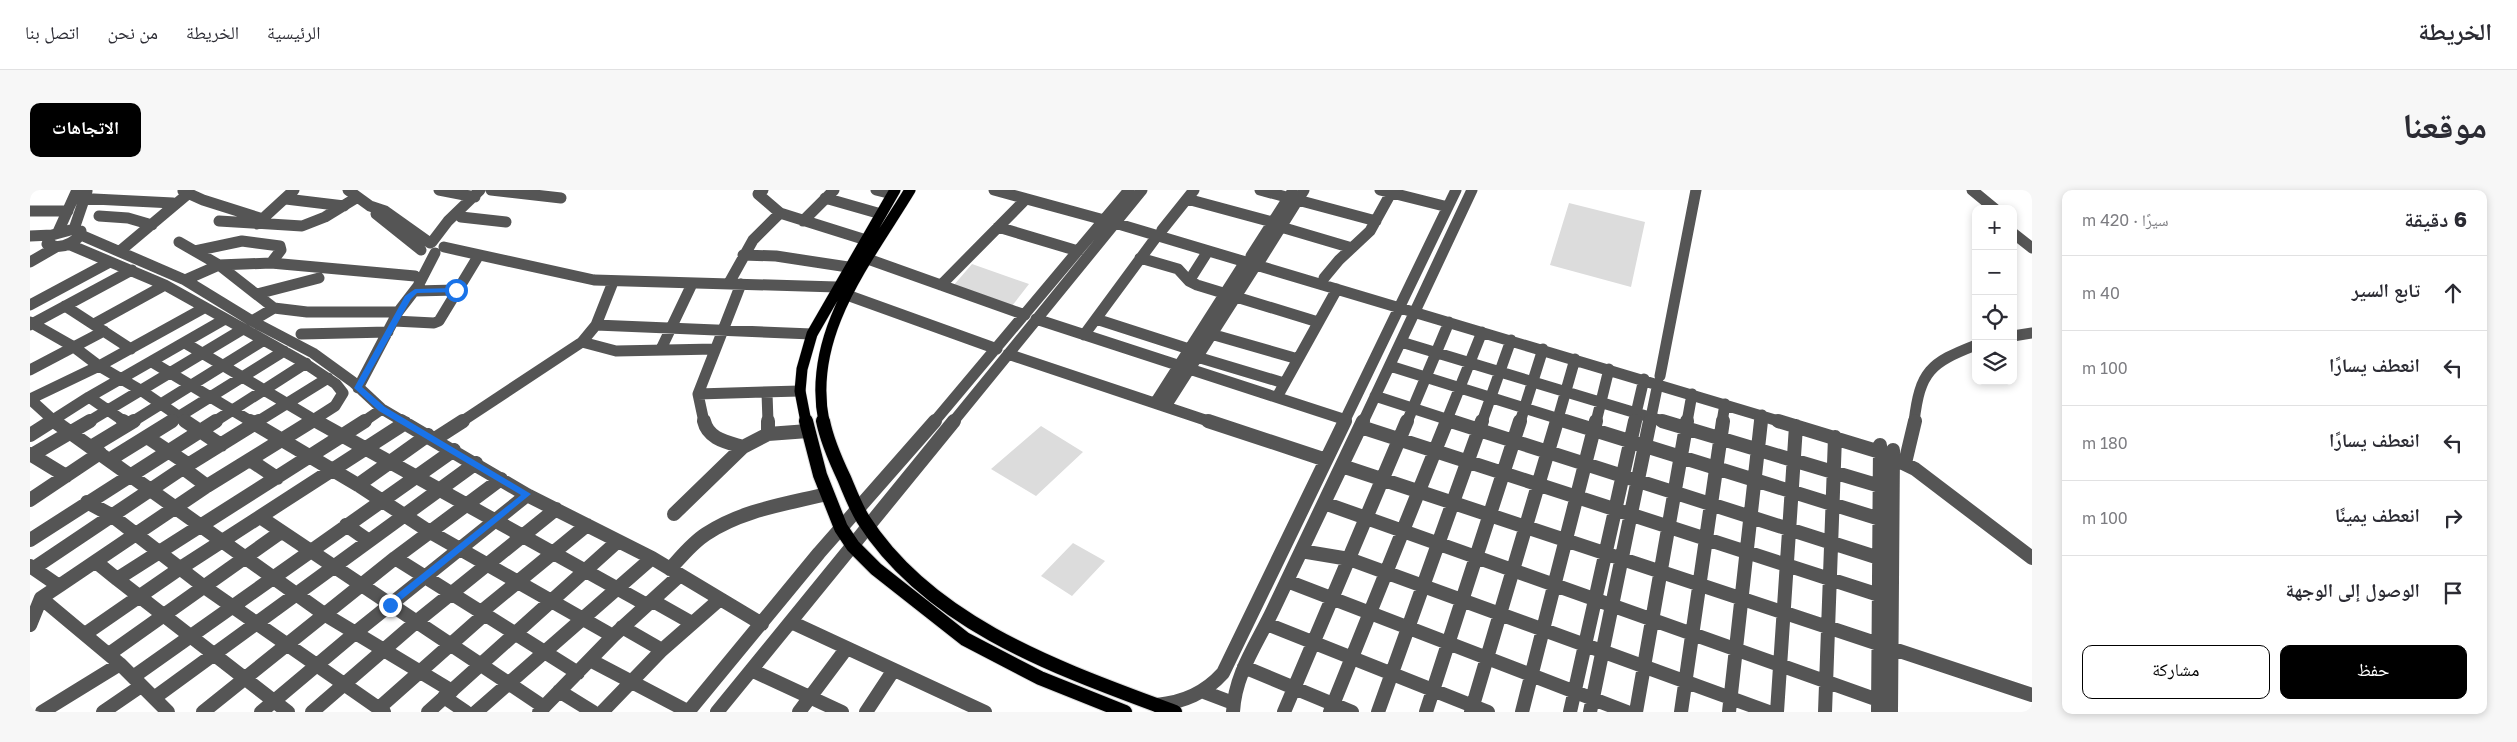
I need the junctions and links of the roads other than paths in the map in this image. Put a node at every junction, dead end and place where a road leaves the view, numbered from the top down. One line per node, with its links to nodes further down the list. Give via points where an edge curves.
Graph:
1 (108, 190): 33 (street)
2 (294, 190): 34 (street)
3 (348, 190): 30 (street)
4 (438, 190): 28 (street)
5 (491, 190): 31 (street)
6 (763, 190): 42 (street, via 758,194)
7 (834, 190): 32 (street)
8 (876, 190): 23 (street)
9 (910, 190): 77 (main road)
10 (994, 190): 24 (street)
11 (1129, 190): 46 (street)
12 (1142, 190): 46 (street)
13 (1194, 190): 35 (street)
14 (1260, 190): 29 (street)
15 (1304, 190): 29 (street)
16 (1380, 190): 25 (street)
17 (1456, 190): 39 (street)
18 (1472, 190): 109 (street)
19 (1696, 190): 166 (street)
20 (1960, 190): 37 (street)
21 (1972, 190): 37 (street)
22 (184, 192): 36 (street); 50 (street)
23 (893, 192): 43 (main road)
24 (1030, 193): 46 (street); 54 (street)
25 (1392, 193): 39 (street); 49 (street)
26 (75, 194): 27 (street); 41 (street)
27 (86, 194): 33 (street); 56 (street)
28 (476, 195): 45 (street); 67 (street, via 448,221)
29 (1293, 196): 49 (street); 53 (street)
30 (356, 198): 38 (street); 67 (street)
31 (561, 198)
32 (825, 198): 43 (street); 48 (street)
33 (99, 199): 36 (street)
34 (286, 199): 38 (street); 50 (street)
35 (1187, 199): 53 (street); 57 (street)
36 (174, 203): 52 (street)
37 (1981, 204)
38 (344, 206): 50 (street, via 302,226)
39 (1448, 207): 104 (street)
40 (30, 211): 41 (street)
41 (68, 212): 61 (street)
42 (780, 213): 48 (street); 74 (street)
43 (881, 214): 62 (main road)
44 (99, 216): 52 (street, via 128,218)
45 (461, 217): 51 (street); 67 (street)
46 (1112, 219): 57 (street); 73 (street); 112 (street)
47 (219, 221): 50 (street)
48 (804, 221): 62 (street)
49 (1376, 221): 68 (street)
50 (260, 222): 63 (street)
51 (506, 222)
52 (152, 225): 70 (street)
53 (1276, 225): 68 (street); 78 (street)
54 (998, 227): 73 (street); 95 (street)
55 (2017, 227): 60 (street)
56 (78, 232): 61 (street); 66 (street); 70 (street)
57 (1160, 233): 72 (street); 76 (street); 78 (street)
58 (30, 236): 61 (street)
59 (2017, 236): 69 (street)
60 (2032, 239)
61 (53, 240): 65 (street); 66 (street); 79 (street)
62 (866, 240): 83 (main road)
63 (242, 241): 71 (street); 81 (street, via 280,246 281,250)
64 (179, 242): 71 (street)
65 (30, 244)
66 (68, 244): 80 (street)
67 (433, 248): 75 (street); 85 (street); 101 (street)
68 (1352, 248): 87 (street)
69 (2032, 248)
70 (120, 251): 88 (street)
71 (195, 251): 82 (street)
72 (1208, 251): 78 (street); 89 (street)
73 (1078, 252): 112 (street)
74 (743, 255): 83 (street, via 776,256); 91 (street)
75 (481, 257): 90 (street); 98 (street)
76 (1140, 258): 89 (street, via 1178,270); 114 (street)
77 (868, 259): 95 (street); 102 (main road)
78 (1253, 261): 87 (street); 97 (street); 99 (street); 103 (street)
79 (30, 262)
80 (110, 262): 84 (street); 105 (street)
81 (271, 264): 82 (street); 85 (street)
82 (219, 265): 88 (street); 100 (street)
83 (848, 267): 96 (main road)
84 (132, 270): 94 (street); 106 (street)
85 (415, 276): 101 (street, via 408,289)
86 (320, 278): 100 (street)
87 (1324, 278): 104 (street)
88 (185, 280): 118 (street)
89 (1189, 281): 99 (street)
90 (614, 282): 92 (street); 119 (street)
91 (729, 283): 92 (street); 93 (street)
92 (692, 284): 120 (street)
93 (741, 284): 96 (street); 122 (street)
94 (165, 285): 107 (street); 121 (street)
95 (941, 285): 112 (street)
96 (837, 287): 127 (main road)
97 (1337, 289): 104 (street); 115 (street)
98 (456, 290): 101 (street); 111 (street, via 437,322)
99 (1224, 293): 103 (street); 123 (street)
100 (257, 294): 108 (street)
101 (412, 294): 111 (street)
102 (847, 295): 144 (street); 285 (main road, via 830,327 823,351 819,376 820,402 827,441)
103 (1236, 297): 115 (street); 128 (street)
104 (1401, 304): 109 (street); 203 (street)
105 (30, 305)
106 (65, 306): 117 (street); 121 (street)
107 (204, 308): 113 (street); 140 (street)
108 (274, 308): 110 (street); 118 (street)
109 (1417, 309): 116 (street); 135 (street); 166 (street)
110 (307, 312): 111 (street); 131 (street)
111 (396, 316): 124 (street)
112 (1031, 317): 129 (street); 144 (street)
113 (225, 318): 118 (street); 136 (street)
114 (1096, 319): 129 (street); 145 (street)
115 (1318, 322): 148 (street)
116 (1449, 322): 125 (street); 146 (street)
117 (31, 324): 137 (street)
118 (248, 325): 131 (street); 132 (street); 147 (street)
119 (596, 325): 120 (street); 134 (street)
120 (674, 326): 122 (street); 139 (street)
121 (99, 328): 137 (street); 140 (street)
122 (724, 331): 127 (street); 141 (street)
123 (1201, 331): 128 (street); 145 (street)
124 (388, 332): 131 (street); 170 (street)
125 (1482, 332): 133 (street); 152 (street)
126 (2032, 333): 130 (street)
127 (812, 334): 174 (main road, via 806,349)
128 (1212, 334): 145 (street); 148 (street)
129 (1084, 335): 156 (street)
130 (2017, 335)
131 (298, 339): 170 (street)
132 (264, 340): 143 (street); 154 (street)
133 (1511, 340): 142 (street); 159 (street)
134 (582, 342): 139 (street, via 616,351); 219 (street)
135 (1401, 342): 146 (street); 155 (street)
136 (185, 343): 147 (street); 150 (street)
137 (74, 346): 153 (street); 158 (street)
138 (1972, 347): 243 (street, via 1928,368 1918,386 1916,426)
139 (661, 348): 141 (street)
140 (131, 349): 153 (street)
141 (715, 349): 177 (street)
142 (1543, 349): 149 (street); 167 (street)
143 (284, 351): 151 (street); 161 (street)
144 (1002, 352): 189 (street); 285 (street); 302 (street)
145 (1193, 353): 156 (street); 168 (street)
146 (1436, 353): 152 (street); 162 (street)
147 (204, 354): 154 (street); 160 (street)
148 (1298, 359): 168 (street)
149 (1575, 359): 157 (street); 175 (street)
150 (152, 362): 160 (street); 164 (street)
151 (306, 363): 163 (street); 172 (street)
152 (1469, 363): 159 (street); 171 (street)
153 (99, 366): 164 (street); 184 (street)
154 (223, 366): 161 (street); 169 (street)
155 (1390, 366): 162 (street); 180 (street)
156 (1184, 367): 181 (street); 189 (street)
157 (1609, 368): 165 (street); 185 (street)
158 (30, 370)
159 (1500, 372): 167 (street); 183 (street)
160 (171, 373): 169 (street); 173 (street)
161 (242, 377): 172 (street); 179 (street)
162 (1426, 377): 171 (street); 191 (street)
163 (328, 378): 186 (street); 200 (street, via 341,389 342,397 335,406)
164 (123, 379): 173 (street); 182 (street)
165 (1644, 379): 166 (street); 195 (street)
166 (1659, 380): 178 (street); 198 (street); 232 (street)
167 (1533, 382): 175 (street); 192 (street)
168 (1284, 384): 181 (street)
169 (192, 385): 179 (street); 187 (street)
170 (358, 388): 193 (street)
171 (1459, 388): 183 (street); 201 (street)
172 (263, 389): 186 (street); 190 (street)
173 (142, 391): 187 (street); 194 (street)
174 (800, 391): 176 (street); 213 (main road)
175 (1566, 392): 185 (street); 199 (street)
176 (767, 393): 177 (street); 215 (street)
177 (698, 394): 228 (street, via 706,430 716,438)
178 (1692, 394): 188 (street); 209 (street)
179 (212, 396): 190 (street); 197 (street)
180 (1375, 396): 191 (street); 208 (street)
181 (1277, 397): 203 (street)
182 (89, 398): 194 (street); 202 (street)
183 (1490, 398): 192 (street); 211 (street)
184 (30, 399): 202 (street)
185 (1600, 402): 195 (street); 212 (street)
186 (285, 403): 200 (street); 204 (street)
187 (161, 404): 197 (street); 206 (street)
188 (1725, 404): 196 (street); 220 (street)
189 (1160, 405): 241 (street)
190 (232, 408): 204 (street); 210 (street)
191 (1412, 408): 201 (street); 223 (street)
192 (1524, 408): 199 (street); 224 (street)
193 (382, 409): 205 (street); 217 (street)
194 (108, 410): 206 (street); 214 (street)
195 (1636, 413): 198 (street); 225 (street)
196 (1762, 415): 207 (street); 230 (street)
197 (178, 417): 210 (street); 218 (street)
198 (1651, 417): 209 (street); 227 (street)
199 (1558, 418): 212 (street); 235 (street)
200 (314, 419): 217 (street); 222 (street)
201 (1447, 419): 211 (street); 234 (street)
202 (53, 420): 214 (street); 216 (street)
203 (1346, 420): 241 (street)
204 (255, 422): 222 (street); 226 (street)
205 (405, 423): 219 (street); 229 (street)
206 (128, 424): 236 (street)
207 (1796, 426): 221 (street); 242 (street)
208 (1361, 427): 223 (street); 249 (street)
209 (1686, 428): 220 (street); 238 (street)
210 (199, 430): 226 (street); 233 (street)
211 (1479, 430): 224 (street); 245 (street)
212 (1593, 430): 225 (street); 247 (street)
213 (808, 431): 215 (street); 273 (main road)
214 (71, 432): 236 (street); 237 (street)
215 (768, 434): 228 (street)
216 (30, 435)
217 (344, 436): 229 (street); 239 (street)
218 (147, 437): 233 (street); 236 (street)
219 (432, 437): 231 (street); 244 (street)
220 (1720, 438): 230 (street); 250 (street)
221 (1835, 438): 232 (street); 252 (street)
222 (282, 439): 239 (street); 240 (street)
223 (1400, 439): 234 (street); 260 (street)
224 (1514, 441): 235 (street); 253 (street)
225 (1630, 441): 227 (street); 256 (street)
226 (221, 445): 248 (street)
227 (1645, 446): 238 (street); 262 (street)
228 (743, 447): 287 (street)
229 (368, 449): 244 (street); 251 (street)
230 (1758, 449): 242 (street); 261 (street)
231 (454, 450): 246 (street); 257 (street)
232 (1886, 450): 243 (street); 266 (street); 403 (street)
233 (168, 451): 248 (street); 254 (street)
234 (1434, 451): 245 (street); 269 (street)
235 (1548, 452): 247 (street); 263 (street)
236 (100, 453): 254 (street); 255 (street)
237 (31, 455): 255 (street)
238 (1681, 457): 250 (street); 271 (street)
239 (311, 458): 251 (street); 258 (street)
240 (250, 460): 258 (street); 265 (street)
241 (1326, 460): 436 (street, via 1223,673)
242 (1794, 460): 252 (street); 270 (street)
243 (1906, 460): 319 (street, via 1949,484); 333 (street)
244 (391, 462): 257 (street); 264 (street)
245 (1468, 462): 253 (street); 279 (street)
246 (476, 463): 259 (street); 268 (street)
247 (1585, 464): 256 (street); 274 (street)
248 (186, 466): 265 (street); 267 (street)
249 (1342, 466): 260 (street); 278 (street)
250 (1716, 468): 261 (street); 280 (street)
251 (334, 471): 264 (street); 292 (street)
252 (1834, 472): 266 (street); 281 (street)
253 (1503, 473): 263 (street); 291 (street)
254 (130, 475): 267 (street); 277 (street)
255 (66, 476): 275 (street)
256 (1622, 476): 262 (street); 286 (street)
257 (416, 477): 268 (street); 276 (street)
258 (277, 478): 297 (street)
259 (501, 479): 272 (street); 282 (street)
260 (1382, 480): 269 (street); 294 (street)
261 (1754, 480): 270 (street); 293 (street)
262 (1638, 481): 271 (street); 288 (street)
263 (1538, 484): 274 (street); 303 (street)
264 (358, 485): 276 (street)
265 (208, 486): 283 (street)
266 (1880, 486): 295 (street)
267 (150, 490): 283 (street); 289 (street)
268 (439, 491): 282 (street); 290 (street)
269 (1418, 492): 279 (street); 305 (street)
270 (1792, 492): 281 (street); 304 (street)
271 (1675, 493): 280 (street); 300 (street)
272 (527, 494): 284 (street); 296 (street)
273 (828, 494): 301 (main road); 343 (street, via 750,515 712,530 700,539)
274 (1576, 497): 286 (street); 315 (street)
275 (30, 500)
276 (381, 501): 290 (street); 298 (street)
277 (86, 502): 289 (street); 311 (street)
278 (1324, 502): 294 (street); 322 (street)
279 (1453, 503): 291 (street); 316 (street)
280 (1711, 504): 293 (street); 310 (street)
281 (1832, 504): 295 (street); 317 (street)
282 (466, 506): 296 (street); 307 (street)
283 (177, 507): 297 (street); 308 (street)
284 (556, 509): 299 (street); 309 (street)
285 (858, 509): 301 (street); 302 (main road)
286 (1615, 509): 288 (street); 326 (street)
287 (674, 514)
288 (1631, 515): 300 (street); 334 (street)
289 (111, 516): 308 (street); 338 (street)
290 (404, 516): 307 (street); 313 (street)
291 (1490, 516): 303 (street); 328 (street)
292 (260, 517): 306 (street); 312 (street)
293 (1750, 517): 304 (street); 324 (street)
294 (1366, 518): 305 (street); 331 (street)
295 (1880, 519): 332 (street)
296 (494, 522): 309 (street); 320 (street)
297 (200, 525): 312 (street); 323 (street)
298 (346, 525): 313 (street); 321 (street)
299 (587, 525): 314 (street); 325 (street)
300 (1669, 527): 310 (street); 345 (street)
301 (841, 528): 318 (main road); 386 (street)
302 (869, 528): 318 (street); 443 (main road, via 916,579 978,625 1058,667)
303 (1526, 528): 315 (street); 341 (street)
304 (1789, 529): 317 (street); 337 (street)
305 (1402, 530): 316 (street); 344 (street)
306 (281, 532): 321 (street); 327 (street)
307 (430, 532): 320 (street); 329 (street)
308 (136, 535): 323 (street); 335 (street)
309 (522, 538): 325 (street); 336 (street)
310 (1706, 539): 324 (street); 354 (street)
311 (30, 540)
312 (223, 541): 327 (street); 340 (street)
313 (369, 541): 339 (street)
314 (618, 541): 330 (street); 342 (street)
315 (1565, 541): 326 (street); 353 (street)
316 (1438, 543): 328 (street); 357 (street)
317 (1831, 543): 332 (street); 349 (street)
318 (853, 546): 383 (street); 470 (main road, via 904,593 965,639 1040,678)
319 (2032, 548)
320 (458, 549): 336 (street); 347 (street)
321 (309, 551): 339 (street); 346 (street)
322 (1301, 551): 331 (street); 350 (street)
323 (157, 552): 340 (street); 348 (street)
324 (1746, 552): 337 (street); 366 (street)
325 (551, 554): 342 (street); 351 (street)
326 (1605, 554): 334 (street); 365 (street)
327 (246, 557): 346 (street); 356 (street)
328 (1476, 557): 341 (street); 368 (street)
329 (395, 558): 347 (street); 352 (street)
330 (652, 558): 343 (street); 358 (street)
331 (1349, 558): 344 (street); 364 (street)
332 (1880, 558): 361 (street)
333 (2032, 558)
334 (1622, 560): 345 (street); 372 (street)
335 (96, 562): 348 (street); 355 (street)
336 (489, 565): 351 (street); 360 (street)
337 (1787, 565): 349 (street); 376 (street)
338 (32, 567): 355 (street)
339 (333, 567): 352 (street); 359 (street)
340 (180, 569): 356 (street); 362 (street)
341 (1513, 570): 353 (street); 378 (street)
342 (584, 571): 358 (street); 369 (street)
343 (675, 572): 367 (street); 370 (street)
344 (1386, 572): 357 (street); 375 (street)
345 (1661, 572): 354 (street); 381 (street)
346 (274, 576): 359 (street); 373 (street)
347 (425, 576): 360 (street); 371 (street)
348 (117, 579): 362 (street)
349 (1830, 579): 361 (street); 390 (street)
350 (1287, 581): 364 (street); 387 (street)
351 (517, 582): 369 (street); 374 (street)
352 (360, 585): 371 (street); 377 (street)
353 (1554, 585): 365 (street); 391 (street)
354 (1699, 585): 366 (street); 396 (street)
355 (59, 586): 363 (street)
356 (203, 586): 373 (street); 379 (street)
357 (1423, 586): 368 (street); 389 (street)
358 (616, 588): 370 (street); 380 (street)
359 (298, 594): 377 (street); 384 (street)
360 (453, 594): 374 (street); 382 (street)
361 (1879, 595): 403 (street)
362 (138, 596): 379 (street); 395 (street)
363 (41, 598): 388 (street); 395 (street)
364 (1332, 598): 375 (street); 398 (street)
365 (1595, 599): 372 (street); 402 (street)
366 (1741, 599): 376 (street); 407 (street)
367 (719, 600): 385 (street); 386 (street)
368 (1462, 600): 378 (street); 400 (street)
369 (550, 602): 380 (street); 392 (street)
370 (650, 603): 385 (street); 393 (street)
371 (390, 605): 382 (street); 394 (street)
372 (1612, 605): 381 (street); 409 (street)
373 (231, 606): 384 (street); 397 (street)
374 (483, 613): 392 (street); 401 (street)
375 (1369, 613): 389 (street); 411 (street)
376 (1784, 613): 390 (street); 417 (street)
377 (324, 614): 394 (street); 399 (street)
378 (1500, 614): 391 (street); 412 (street)
379 (162, 615): 397 (street); 413 (street)
380 (581, 618): 393 (street); 408 (street)
381 (1652, 620): 396 (street); 418 (street)
382 (416, 622): 401 (street); 405 (street)
383 (791, 622): 404 (street); 420 (street)
384 (258, 623): 399 (street); 410 (street)
385 (692, 623): 406 (street)
386 (762, 624): 464 (street)
387 (1266, 624): 398 (street); 419 (street)
388 (30, 625)
389 (1408, 628): 400 (street); 424 (street)
390 (1828, 628): 403 (street); 430 (street)
391 (1543, 629): 402 (street); 425 (street)
392 (515, 632): 408 (street); 415 (street)
393 (617, 632): 406 (street); 414 (street)
394 (354, 633): 405 (street); 416 (street)
395 (85, 634): 413 (street)
396 (1692, 634): 407 (street); 428 (street)
397 (189, 637): 410 (street); 429 (street)
398 (1313, 642): 411 (street); 433 (street)
399 (288, 643): 416 (street); 426 (street)
400 (1448, 643): 412 (street); 434 (street)
401 (451, 644): 415 (street); 422 (street)
402 (1585, 645): 409 (street); 437 (street)
403 (1885, 647): 439 (street); 446 (street); 485 (street)
404 (846, 649): 421 (street); 440 (street)
405 (384, 650): 422 (street); 431 (street)
406 (662, 650): 427 (street)
407 (1736, 650): 417 (street); 445 (street)
408 (545, 651): 423 (street); 432 (street)
409 (1602, 651): 418 (street); 444 (street)
410 (214, 656): 426 (street); 441 (street)
411 (1351, 658): 424 (street); 448 (street)
412 (1487, 658): 425 (street); 450 (street)
413 (114, 659): 429 (street); 452 (street)
414 (590, 660): 423 (street); 427 (street)
415 (482, 664): 432 (street); 438 (street)
416 (317, 665): 431 (street); 442 (street)
417 (1780, 665): 430 (street); 483 (street)
418 (1644, 666): 428 (street); 480 (street)
419 (1244, 668): 433 (street); 447 (street, via 1234,690)
420 (751, 670): 440 (street); 465 (street)
421 (893, 671): 468 (street); 469 (street)
422 (419, 672): 438 (street); 451 (street)
423 (578, 673): 435 (street)
424 (1392, 674): 434 (street); 474 (street)
425 (1531, 675): 437 (street); 477 (street)
426 (244, 678): 442 (street); 455 (street)
427 (632, 681): 463 (street); 464 (street)
428 (1686, 681): 445 (street); 481 (street)
429 (137, 682): 441 (street); 453 (street)
430 (1826, 682): 446 (street); 484 (street)
431 (345, 683): 451 (street); 458 (street)
432 (508, 683): 449 (street); 461 (street)
433 (1294, 688): 448 (street); 472 (street)
434 (1433, 690): 450 (street); 475 (street)
435 (559, 691): 449 (street); 462 (street)
436 (1204, 692): 443 (street, via 1173,704); 447 (street)
437 (1574, 692): 444 (street); 478 (street)
438 (448, 694): 459 (street); 460 (street)
439 (2032, 695)
440 (811, 697): 466 (street); 467 (street)
441 (154, 698): 454 (street)
442 (274, 702): 456 (street); 457 (street)
443 (1156, 705): 471 (main road)
444 (1591, 705): 479 (street)
445 (1730, 705): 482 (street)
446 (1878, 706)
447 (1233, 707)
448 (1331, 708): 473 (street)
449 (541, 709)
450 (1472, 709): 476 (street)
451 (382, 710)
452 (42, 712)
453 (103, 712)
454 (168, 712)
455 (203, 712)
456 (261, 712)
457 (288, 712)
458 (312, 712)
459 (428, 712)
460 (466, 712)
461 (476, 712)
462 (593, 712)
463 (602, 712)
464 (688, 712)
465 (717, 712)
466 (799, 712)
467 (842, 712)
468 (866, 712)
469 (985, 712)
470 (1125, 712)
471 (1175, 712)
472 (1284, 712)
473 (1352, 712)
474 (1378, 712)
475 (1426, 712)
476 (1488, 712)
477 (1522, 712)
478 (1570, 712)
479 (1626, 712)
480 (1636, 712)
481 (1681, 712)
482 (1769, 712)
483 (1777, 712)
484 (1825, 712)
485 (1891, 712)

